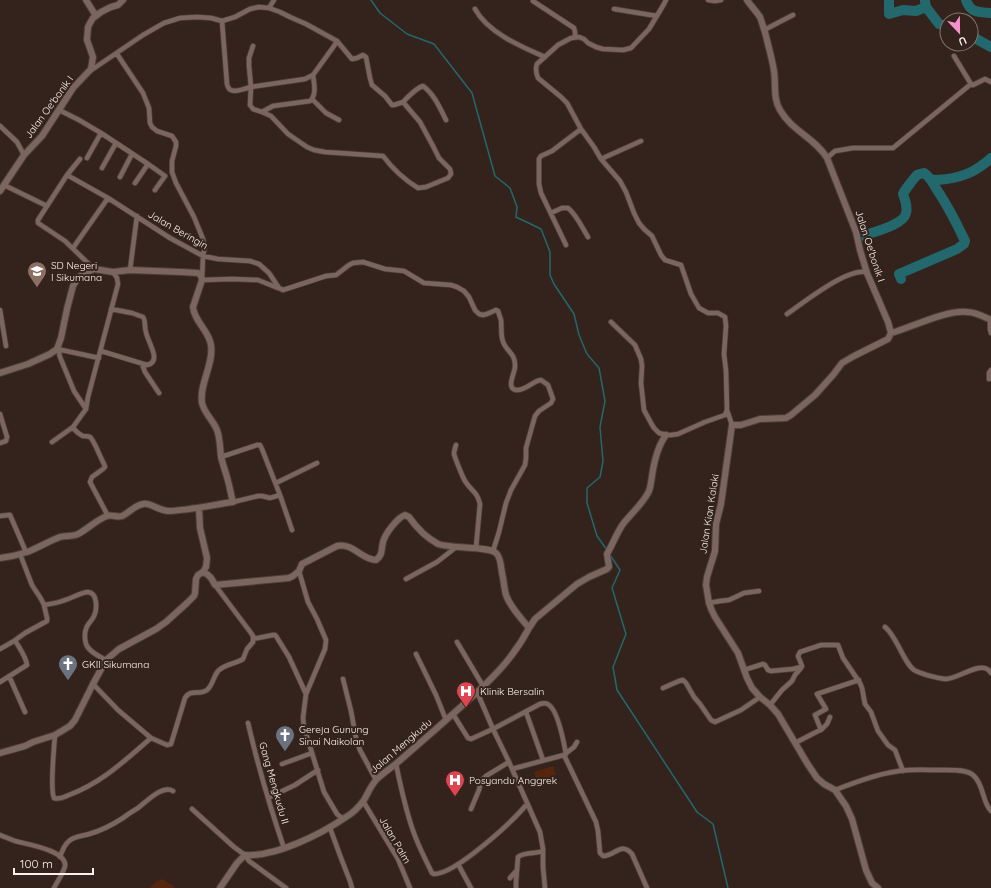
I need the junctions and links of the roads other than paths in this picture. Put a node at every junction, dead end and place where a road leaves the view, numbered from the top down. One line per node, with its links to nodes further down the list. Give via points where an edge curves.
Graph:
1 (86, 0): 13 (street)
2 (123, 0): 13 (street)
3 (274, 0): 9 (street)
4 (666, 0): 14 (street)
5 (708, 0): 6 (street)
6 (721, 0)
7 (746, 0): 16 (street, Jalan Oe'bonik I, via 762,21)
8 (533, 2): 17 (street, via 574,28)
9 (269, 8): 15 (street, via 250,9); 18 (street)
10 (475, 9): 22 (street, via 481,19 492,28 523,48)
11 (614, 9): 14 (street)
12 (793, 15): 16 (street)
13 (96, 16): 23 (street, Jalan Oe'bonik I, via 88,26 87,40 93,57 91,69)
14 (656, 16): 17 (street, via 630,48 623,50 603,49)
15 (222, 20): 20 (street, via 197,17 164,23); 27 (street, via 228,88 233,91)
16 (764, 30): 42 (street, Jalan Oe'bonik I, via 780,110 788,122 818,146)
17 (575, 37): 22 (street, via 558,45)
18 (336, 41): 24 (street); 29 (street, via 351,58 363,55 366,57 372,85 392,105)
19 (253, 46): 27 (street, via 249,58)
20 (117, 54): 23 (street); 59 (street, via 143,93 152,127 172,136 176,142 172,172 203,239)
21 (954, 56): 26 (street)
22 (545, 57): 35 (street, via 537,64 538,78 567,103)
23 (86, 74): 30 (street, Jalan Oe'bonik I, via 72,88)
24 (313, 75): 27 (street, via 305,79); 28 (street)
25 (991, 82): 26 (street, via 985,79)
26 (971, 84): 42 (street, via 893,148 853,148 835,151)
27 (251, 88): 31 (street, via 250,105 254,110)
28 (312, 99): 31 (street, via 273,106); 32 (street, via 326,114)
29 (403, 102): 31 (street, via 420,122 439,158 451,171 448,178 418,188 383,156 314,150 288,134 271,116); 33 (street, via 423,86 434,97)
30 (59, 110): 36 (street); 40 (street, Jalan Oe'bonik I, via 42,136)
31 (262, 112)
32 (339, 120)
33 (446, 120)
34 (0, 126): 40 (street, via 17,142)
35 (581, 129): 44 (street); 54 (street, via 538,159 541,193)
36 (101, 133): 38 (street); 41 (street)
37 (641, 141): 44 (street)
38 (116, 143): 39 (street); 46 (street)
39 (132, 154): 45 (street); 48 (street)
40 (24, 156): 50 (street, Jalan Oe'bonik I)
41 (87, 158)
42 (827, 158): 63 (street, Jalan Oe'bonik I, via 856,232)
43 (80, 159): 47 (street)
44 (601, 160): 83 (street, via 620,181 634,213 652,236 661,255 665,260 681,265 691,294 700,308 725,317 724,354)
45 (148, 164): 49 (street); 51 (street, via 165,176)
46 (102, 168)
47 (67, 175): 52 (street, Jalan Beringin); 53 (street)
48 (120, 177)
49 (135, 183)
50 (2, 188): 53 (street)
51 (155, 190)
52 (108, 198): 55 (street, Jalan Beringin); 58 (street)
53 (47, 206): 58 (street, via 38,223)
54 (551, 213): 56 (street, via 568,208); 57 (street)
55 (137, 216): 59 (street, Jalan Beringin); 61 (street)
56 (588, 237)
57 (566, 245)
58 (73, 248): 60 (street)
59 (203, 256): 64 (street); 65 (street, Jalan Beringin, via 255,262 269,273)
60 (94, 269): 62 (street); 74 (street, via 78,278 73,286)
61 (130, 270): 62 (street); 64 (street, via 195,272)
62 (113, 272): 66 (street, via 118,284)
63 (867, 273): 68 (street, via 862,271 841,278); 71 (street, Jalan Oe'bonik I)
64 (202, 280): 65 (street, via 258,280); 91 (street, via 193,307 211,347 202,402 217,431)
65 (279, 288): 102 (street, via 285,290 336,275 353,263 363,262 404,272 424,283 451,284 464,291 479,314 498,311 504,345 513,355 516,366 511,387 523,389 542,380 548,385 553,399 535,416 526,448 525,465 506,503)
66 (111, 309): 75 (street); 77 (street, via 142,315 144,318 155,358 151,364)
67 (0, 310): 73 (street)
68 (787, 314)
69 (991, 320): 71 (street, via 968,312 951,313); 72 (street)
70 (610, 322): 87 (street, via 635,345 641,358 644,410 654,428)
71 (891, 333): 85 (street, via 888,339 842,363 815,395 786,418 760,419 742,425)
72 (991, 333)
73 (6, 346)
74 (57, 349): 76 (street); 79 (street, via 28,364); 82 (street, via 74,391)
75 (101, 351): 76 (street); 77 (street)
76 (99, 358): 82 (street)
77 (142, 364): 81 (street)
78 (991, 370): 80 (street)
79 (0, 373)
80 (989, 379)
81 (160, 394)
82 (86, 409): 86 (street)
83 (728, 410): 85 (street); 87 (street, via 725,415 678,434)
84 (0, 414): 89 (street, via 7,437 6,441)
85 (732, 425): 110 (street, Jalan Kian Kalaki, via 716,524 715,551 707,577)
86 (73, 427): 88 (street); 98 (street, via 78,433 92,440 104,464 104,469 90,482)
87 (666, 435): 113 (street, Jalan Mengkudu, via 659,447 648,492 617,534 607,554 607,569 577,584 535,619)
88 (52, 442)
89 (0, 444)
90 (456, 445): 101 (street, via 454,454 465,481 479,498)
91 (221, 457): 93 (street, via 260,445); 95 (street)
92 (317, 463): 93 (street)
93 (276, 483): 94 (street)
94 (280, 495): 95 (street, via 270,498 258,496); 99 (street)
95 (233, 502): 96 (street)
96 (199, 508): 98 (street, via 169,511 144,504 119,517); 106 (street, via 200,528 207,558)
97 (0, 516): 103 (street, via 10,516)
98 (108, 516): 103 (street, via 78,534 60,538)
99 (292, 530)
100 (455, 548): 101 (street); 105 (street, via 433,540 405,515 388,533 382,545 381,555 376,560 341,545 302,564); 107 (street, via 437,562)
101 (476, 548): 102 (street)
102 (493, 552): 113 (street, via 499,559 509,601)
103 (23, 553): 104 (street); 111 (street, via 31,583)
104 (0, 558)
105 (299, 571): 108 (street, via 289,578); 131 (street, via 308,602 326,640 325,649)
106 (203, 572): 108 (street, via 208,574); 119 (street, via 198,575 194,596 187,603 166,622)
107 (406, 579)
108 (216, 585): 114 (street)
109 (758, 592): 110 (street, via 728,601)
110 (709, 603): 121 (street, Jalan Kian Kalaki, via 738,653)
111 (44, 605): 115 (street, via 46,621); 119 (street, via 85,592 92,593 96,611 86,626 86,641 88,648)
112 (885, 627): 122 (street, via 915,671 947,679 980,667 987,669)
113 (529, 628): 128 (street, Jalan Mengkudu, via 506,663)
114 (253, 639): 131 (street, via 276,636); 143 (street, via 243,659 218,671 206,690 187,695 171,744 167,746)
115 (14, 641): 117 (street); 123 (street, via 27,665)
116 (457, 642): 128 (street)
117 (0, 649)
118 (416, 654): 138 (street)
119 (106, 660): 127 (street)
120 (801, 667): 121 (street, via 768,670 763,664); 125 (street, via 798,655 803,650 821,645 838,645 843,658); 133 (street)
121 (744, 670): 132 (street, Jalan Kian Kalaki, via 752,688)
122 (991, 674)
123 (10, 676): 126 (street); 134 (street)
124 (343, 679): 156 (street, via 356,738)
125 (859, 680): 141 (street, via 817,694 826,709 815,715); 155 (street, via 866,706 877,729 896,752)
126 (0, 682)
127 (93, 684): 142 (street, via 73,723); 143 (street)
128 (483, 686): 130 (street, Jalan Mengkudu)
129 (663, 688): 132 (street, via 683,680 715,722)
130 (477, 692): 136 (street, Jalan Mengkudu); 140 (street)
131 (306, 694): 147 (street, via 303,718)
132 (760, 697): 133 (street, Jalan Kian Kalaki)
133 (770, 705): 145 (street, Jalan Kian Kalaki, via 780,717)
134 (25, 712)
135 (526, 712): 140 (street); 148 (street, via 544,703 550,705 558,721); 149 (street)
136 (452, 714): 138 (street, Jalan Mengkudu); 140 (street, via 468,738)
137 (830, 717): 141 (street)
138 (446, 720): 152 (street, Jalan Mengkudu)
139 (248, 723): 159 (street, Gang Mengkudu II)
140 (493, 730): 150 (street)
141 (821, 730): 145 (street)
142 (55, 735): 143 (street, via 53,794 56,799 79,792 100,780); 146 (street)
143 (151, 738)
144 (577, 742): 148 (street, via 574,748)
145 (794, 743): 157 (street, Jalan Kian Kalaki, via 817,778)
146 (0, 753)
147 (312, 754): 151 (street); 154 (street)
148 (565, 754): 149 (street); 183 (street, via 596,822 601,855 608,856 622,848 628,850)
149 (543, 760): 153 (street)
150 (509, 762): 153 (street); 163 (street, via 481,781)
151 (282, 764)
152 (396, 764): 156 (street, Jalan Mengkudu); 172 (street, via 414,835 432,873 439,874)
153 (512, 769): 161 (street)
154 (318, 770): 159 (street); 165 (street, via 324,792)
155 (903, 771): 157 (street, via 861,780); 164 (street, via 955,770 973,774)
156 (376, 780): 160 (street, Jalan Mengkudu)
157 (835, 790): 184 (street, Jalan Kian Kalaki, via 850,813 866,870 872,883)
158 (173, 791): 171 (street, via 168,789 160,792 108,827 71,839 64,846)
159 (268, 798): 168 (street, Gang Mengkudu II)
160 (363, 801): 165 (street, Jalan Mengkudu, via 351,814); 179 (street, Jalan Palm, via 398,859)
161 (527, 804): 169 (street, via 540,832); 172 (street, via 497,834)
162 (192, 809): 170 (street)
163 (472, 809)
164 (991, 811)
165 (342, 819): 166 (street, Jalan Mengkudu)
166 (330, 828): 168 (street, Jalan Mengkudu); 178 (street)
167 (0, 835): 171 (street, via 46,849)
168 (284, 848): 170 (street, Jalan Mengkudu, via 252,855)
169 (543, 851): 173 (street, via 519,855); 182 (street)
170 (245, 854): 176 (street); 177 (street, via 250,861)
171 (60, 857): 175 (street, via 64,867)
172 (458, 864): 180 (street)
173 (517, 870): 174 (street); 181 (street)
174 (510, 878)
175 (54, 888)
176 (220, 888)
177 (286, 888)
178 (352, 888)
179 (410, 888)
180 (471, 888)
181 (516, 888)
182 (545, 888)
183 (646, 888)
184 (878, 888)

